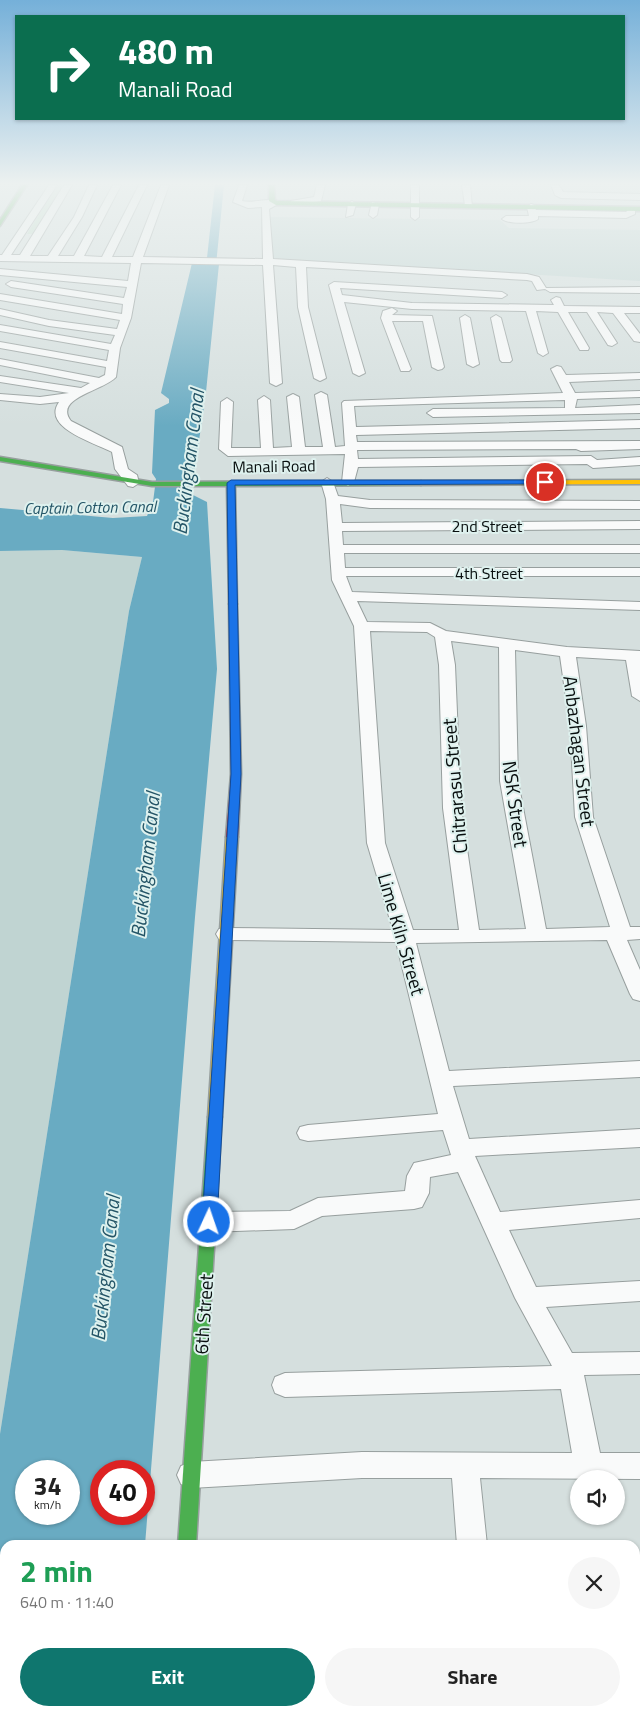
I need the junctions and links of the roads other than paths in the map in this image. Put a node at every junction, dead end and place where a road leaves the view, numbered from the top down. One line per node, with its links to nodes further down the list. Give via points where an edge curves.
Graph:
1 (86, 265): 8 (street)
2 (101, 265): 8 (street)
3 (133, 265): 9 (street)
4 (140, 265): 9 (street)
5 (268, 265): 55 (street)
6 (301, 265): 53 (street, via 303,307)
7 (307, 265): 11 (street)
8 (105, 266): 9 (street)
9 (132, 268): 13 (street)
10 (0, 272): 13 (street)
11 (333, 275): 15 (street); 16 (street); 19 (street)
12 (0, 283): 18 (street)
13 (131, 284): 20 (street)
14 (640, 290): 15 (street)
15 (546, 293): 23 (street)
16 (508, 296)
17 (0, 297): 26 (street)
18 (89, 297): 20 (street); 26 (street)
19 (338, 298): 21 (street); 50 (street)
20 (128, 302): 30 (street)
21 (433, 306): 29 (street); 31 (street, via 399,309 386,313)
22 (530, 308): 23 (street); 29 (street); 43 (street)
23 (562, 309): 24 (street); 42 (street)
24 (590, 309): 25 (street); 39 (street)
25 (616, 309): 27 (street); 38 (street)
26 (72, 310): 30 (street); 34 (street)
27 (640, 310)
28 (0, 312): 34 (street)
29 (495, 313): 33 (street); 44 (street)
30 (126, 318): 36 (street)
31 (386, 318): 32 (street); 49 (street)
32 (428, 318): 33 (street); 48 (street)
33 (465, 318): 46 (street)
34 (50, 323): 36 (street); 37 (street)
35 (0, 328): 37 (street)
36 (119, 332): 41 (street)
37 (30, 334): 40 (street); 41 (street)
38 (638, 339)
39 (612, 343)
40 (3, 348): 47 (street)
41 (115, 348): 47 (street)
42 (584, 348)
43 (543, 353)
44 (506, 360)
45 (0, 362): 54 (street)
46 (473, 364)
47 (113, 365): 54 (street, via 110,377)
48 (438, 367)
49 (405, 369)
50 (359, 373)
51 (640, 376): 56 (street)
52 (0, 378): 58 (street)
53 (320, 378)
54 (101, 382): 58 (street)
55 (276, 383)
56 (564, 383): 59 (street); 60 (street); 71 (street)
57 (412, 391): 59 (street)
58 (86, 392): 64 (street)
59 (479, 394): 68 (street)
60 (640, 394)
61 (321, 395): 78 (street)
62 (0, 397): 65 (street)
63 (293, 397): 77 (street)
64 (68, 398): 65 (street); 88 (street, via 59,413 64,422 118,450 119,465)
65 (14, 399): 69 (street)
66 (264, 400): 79 (street)
67 (227, 402): 79 (street, via 225,451)
68 (347, 403): 71 (street, via 411,414); 73 (street)
69 (0, 408)
70 (640, 409): 71 (street)
71 (568, 412): 75 (street)
72 (640, 424): 75 (street)
73 (350, 431): 75 (street); 80 (street)
74 (640, 434): 75 (street)
75 (575, 436): 76 (street); 80 (street, via 453,448); 83 (street)
76 (640, 445)
77 (299, 451): 78 (street); 79 (street)
78 (330, 451): 80 (street)
79 (267, 452)
80 (351, 453): 83 (street); 84 (street)
81 (0, 459): 88 (street, Manali Road)
82 (640, 461): 83 (street)
83 (592, 462): 86 (street)
84 (348, 482): 85 (street, Manali Road); 90 (street, Manali Road)
85 (545, 482): 86 (street, Manali Road); 91 (street)
86 (602, 482): 87 (street, Manali Road)
87 (640, 482)
88 (133, 483): 89 (street, Manali Road)
89 (231, 483): 90 (street, Manali Road); 110 (street, 6th Street, via 236,774)
90 (330, 491): 91 (street, via 370,504); 95 (street, Lime Kiln Street)
91 (556, 505): 92 (street); 94 (street)
92 (640, 505)
93 (640, 525): 94 (street, 2nd Street)
94 (562, 526): 95 (street, 2nd Street); 97 (street)
95 (335, 527): 96 (street, Lime Kiln Street)
96 (336, 549): 97 (street); 99 (street, Lime Kiln Street)
97 (569, 549): 98 (street); 100 (street)
98 (640, 549)
99 (338, 572): 100 (street, 4th Street); 102 (street, Lime Kiln Street)
100 (576, 572): 101 (street, 4th Street)
101 (640, 572)
102 (346, 596): 103 (street); 104 (street, Lime Kiln Street)
103 (640, 606)
104 (362, 626): 105 (street, via 430,628); 113 (street, Lime Kiln Street, via 376,843)
105 (442, 635): 106 (street); 114 (street, Chitrarasu Street, via 447,665 452,808)
106 (507, 643): 107 (street); 111 (street, NSK Street, via 509,781)
107 (567, 652): 108 (street); 112 (street, Anbazhagan Street, via 578,726 584,817)
108 (636, 656): 109 (street)
109 (640, 696)
110 (226, 934): 113 (street); 123 (street, 6th Street)
111 (538, 934): 112 (street); 114 (street)
112 (626, 934): 115 (street, Anbazhagan Street)
113 (405, 937): 114 (street); 117 (street, Lime Kiln Street)
114 (470, 937)
115 (640, 994)
116 (640, 1069): 117 (street)
117 (441, 1079): 118 (street, Lime Kiln Street)
118 (451, 1120): 119 (street); 121 (street, Lime Kiln Street)
119 (308, 1133)
120 (640, 1138): 121 (street)
121 (463, 1155): 123 (street, via 422,1168 418,1173 414,1200 311,1208 294,1220); 124 (street, Lime Kiln Street)
122 (640, 1209): 124 (street)
123 (209, 1222): 133 (street, 6th Street)
124 (493, 1222): 126 (street, Lime Kiln Street)
125 (640, 1291): 126 (street)
126 (528, 1298): 128 (street, Lime Kiln Street)
127 (640, 1364): 128 (street)
128 (569, 1371): 129 (street); 131 (street)
129 (285, 1385)
130 (465, 1465): 131 (street); 133 (street, via 362,1465); 135 (street)
131 (588, 1465): 132 (street)
132 (640, 1466)
133 (191, 1475): 134 (street, 6th Street)
134 (187, 1540)
135 (472, 1540)

